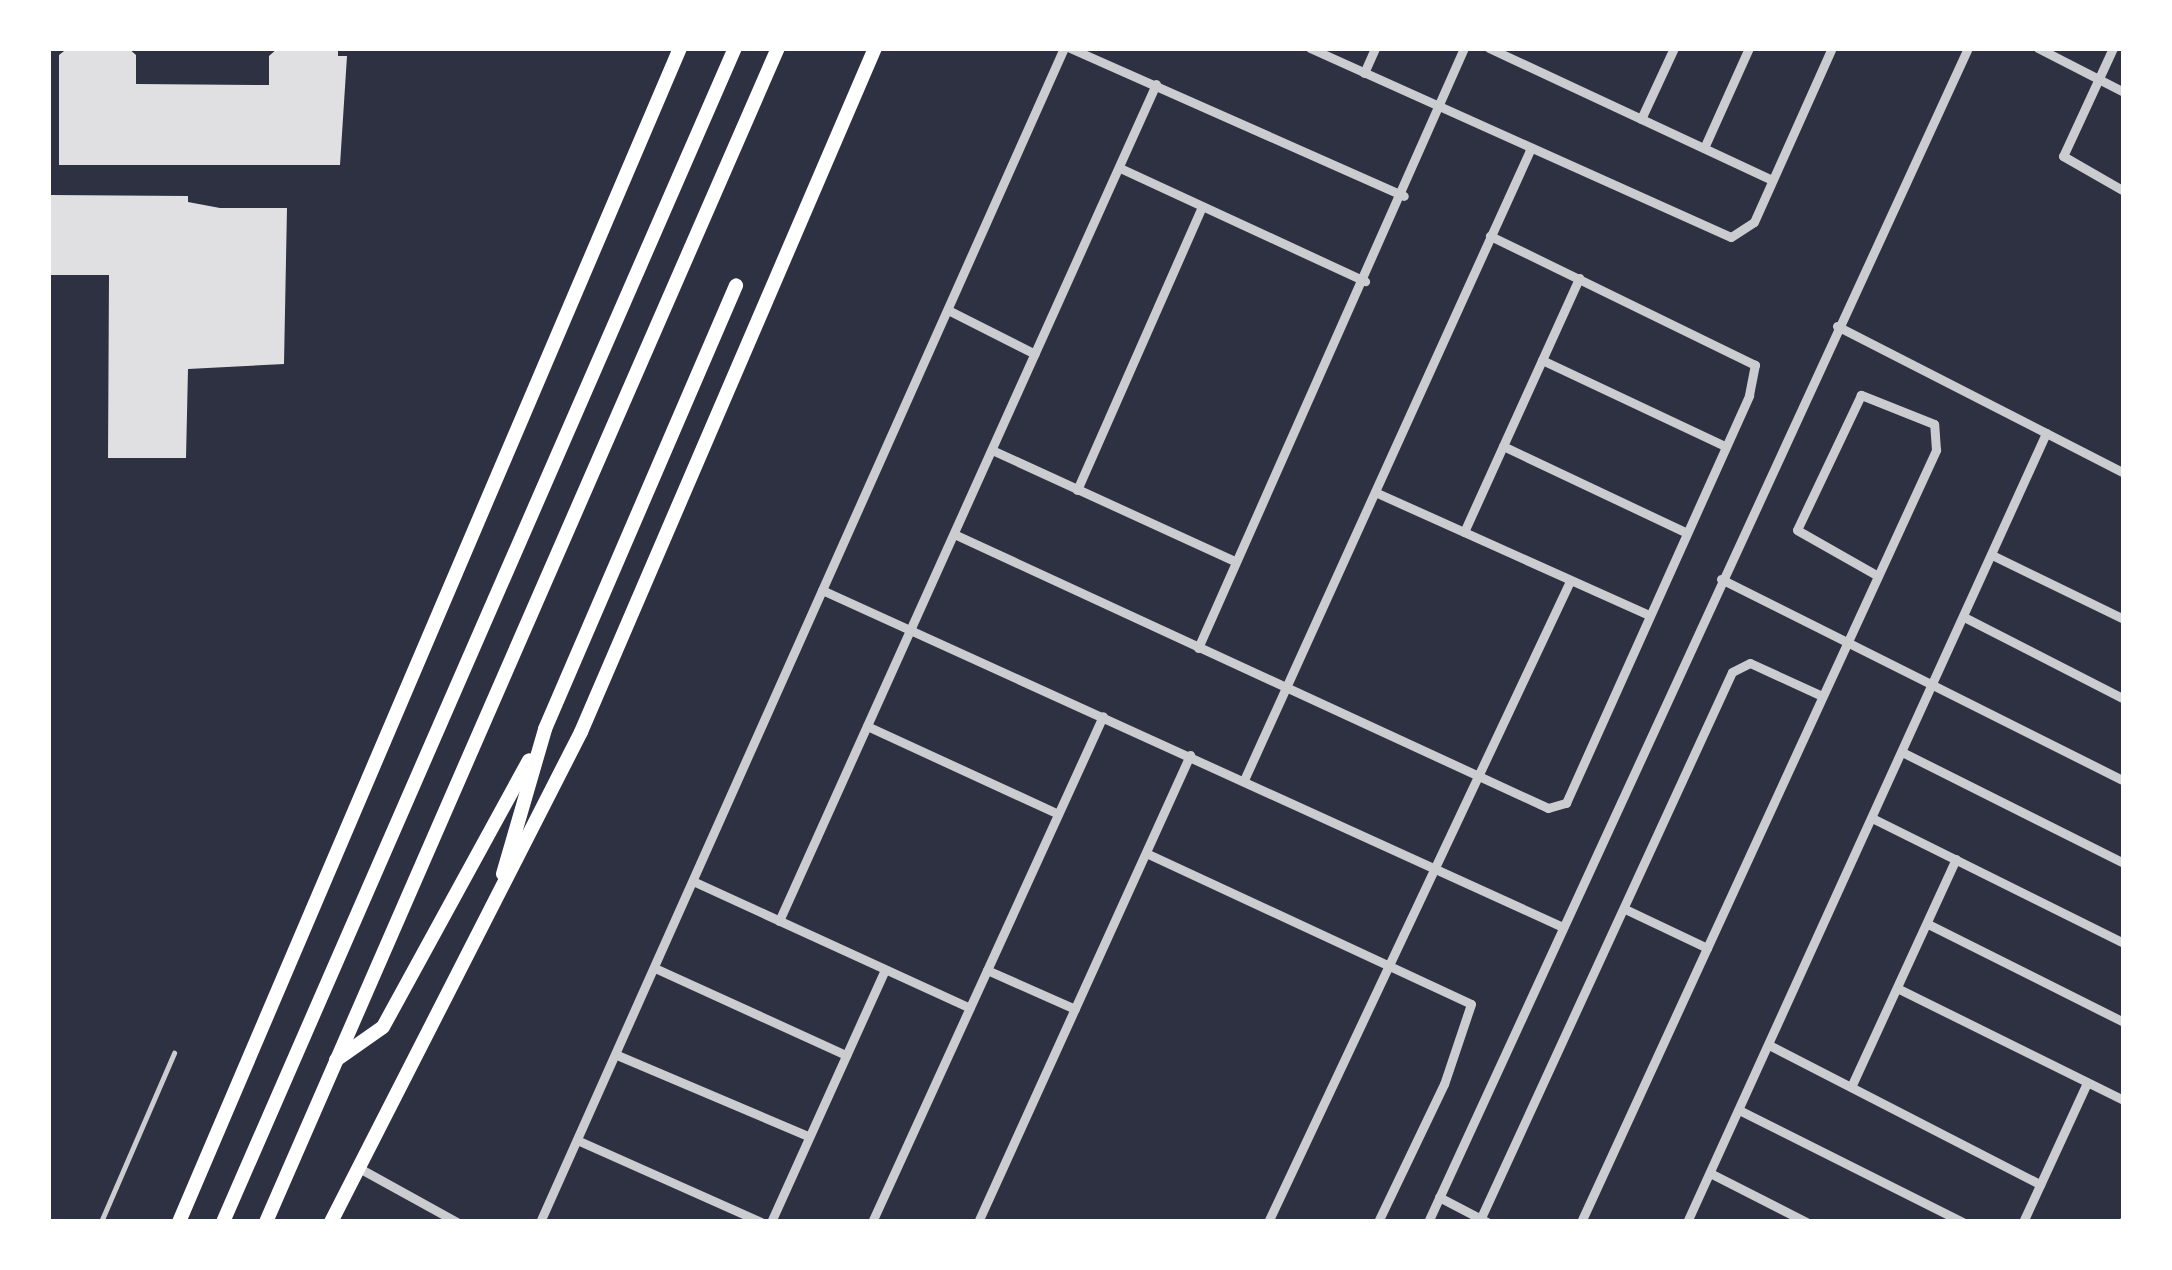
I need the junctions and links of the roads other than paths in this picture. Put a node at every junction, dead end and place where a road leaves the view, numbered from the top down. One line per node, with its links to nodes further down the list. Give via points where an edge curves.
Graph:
1 (680, 48): 112 (main road)
2 (735, 48): 113 (main road)
3 (778, 48): 97 (main road)
4 (875, 48): 77 (main road, via 581,732)
5 (1067, 48): 18 (street); 33 (street)
6 (1310, 48): 16 (street)
7 (1375, 48): 16 (street)
8 (1464, 48): 20 (street)
9 (1489, 48): 21 (street)
10 (1673, 48): 21 (street)
11 (1750, 48): 22 (street)
12 (1832, 48): 25 (street)
13 (1968, 48): 34 (street)
14 (2038, 48): 17 (street)
15 (2113, 48): 17 (street)
16 (1364, 73): 20 (street)
17 (2099, 80): 19 (street); 26 (street, via 2063,156)
18 (1156, 84): 24 (street); 27 (street)
19 (2124, 92)
20 (1438, 107): 23 (street); 27 (street)
21 (1641, 119): 22 (street)
22 (1704, 148): 25 (street)
23 (1529, 150): 25 (street, via 1731,237 1754,222); 29 (street)
24 (1120, 168): 28 (street); 35 (street)
25 (1772, 180)
26 (2124, 191)
27 (1404, 196): 31 (street)
28 (1202, 207): 31 (street); 42 (street)
29 (1490, 236): 30 (street); 43 (street)
30 (1579, 278): 36 (street); 39 (street, via 1746,355 1755,380)
31 (1365, 281): 48 (street)
32 (736, 285): 65 (main road)
33 (948, 310): 35 (street); 52 (street)
34 (1837, 326): 37 (street); 50 (street)
35 (1035, 354): 40 (street)
36 (1542, 360): 38 (street); 39 (street)
37 (2046, 433): 41 (street); 47 (street)
38 (1503, 446): 44 (street); 45 (street)
39 (1725, 446): 45 (street)
40 (992, 450): 42 (street); 46 (street)
41 (2124, 473)
42 (1077, 490): 48 (street)
43 (1375, 492): 44 (street); 60 (street)
44 (1464, 532): 51 (street)
45 (1685, 532): 53 (street)
46 (954, 534): 56 (street); 58 (street)
47 (1992, 554): 54 (street); 55 (street)
48 (1235, 561): 58 (street)
49 (1878, 576): 49 (street, via 1796,530 1861,395 1939,431); 57 (street)
50 (1721, 580): 57 (street); 82 (street)
51 (1570, 581): 53 (street); 68 (street)
52 (822, 590): 56 (street); 78 (street)
53 (1649, 615): 68 (street, via 1566,803 1548,808)
54 (1964, 616): 59 (street); 62 (street)
55 (2124, 620)
56 (910, 630): 63 (street); 64 (street)
57 (1847, 643): 59 (street); 61 (street)
58 (1198, 648): 60 (street)
59 (1932, 685): 66 (street); 70 (street)
60 (1286, 688): 68 (street); 69 (street)
61 (1822, 696): 79 (street, via 1750,663 1732,672); 84 (street)
62 (2124, 699)
63 (1103, 716): 67 (street); 71 (street)
64 (867, 726): 71 (street); 80 (street)
65 (545, 729): 77 (main road); 97 (main road, via 383,1027)
66 (1902, 752): 72 (street); 75 (street)
67 (1190, 755): 69 (street); 73 (street)
68 (1478, 776): 76 (street)
69 (1244, 780): 76 (street)
70 (2124, 781)
71 (1058, 814): 88 (street)
72 (1872, 818): 74 (street); 93 (street)
73 (1146, 853): 85 (street); 91 (street)
74 (1956, 859): 81 (street); 83 (street)
75 (2124, 863)
76 (1434, 867): 82 (street); 85 (street)
77 (503, 874): 104 (main road)
78 (694, 882): 80 (street); 86 (street)
79 (1624, 909): 84 (street); 110 (street)
80 (779, 921): 87 (street)
81 (1928, 924): 89 (street); 92 (street)
82 (1562, 927): 107 (street)
83 (2124, 943)
84 (1707, 948): 124 (street)
85 (1389, 964): 121 (street); 122 (street, via 1465,999 1473,1011)
86 (657, 969): 95 (street); 96 (street)
87 (885, 969): 90 (street); 96 (street)
88 (987, 970): 90 (street); 91 (street)
89 (1899, 989): 98 (street); 99 (street)
90 (970, 1009): 119 (street)
91 (1075, 1009): 108 (street)
92 (2124, 1022)
93 (1769, 1045): 99 (street); 101 (street)
94 (174, 1053): 111 (lane)
95 (617, 1054): 102 (street); 103 (street)
96 (846, 1054): 102 (street)
97 (335, 1060): 114 (main road)
98 (2087, 1083): 100 (street); 106 (street)
99 (1851, 1088): 106 (street)
100 (2124, 1100)
101 (1739, 1110): 105 (street); 127 (street)
102 (808, 1136): 118 (street)
103 (577, 1140): 116 (street); 117 (street)
104 (358, 1168): 109 (main road); 115 (street)
105 (1710, 1173): 125 (street); 126 (street)
106 (2040, 1184): 128 (street)
107 (1439, 1197): 110 (street); 123 (street)
108 (979, 1219): 120 (street)
109 (337, 1220)
110 (1482, 1221)
111 (101, 1222)
112 (179, 1222)
113 (223, 1222)
114 (266, 1222)
115 (457, 1222)
116 (541, 1222)
117 (761, 1222)
118 (771, 1222)
119 (872, 1222)
120 (994, 1222)
121 (1268, 1222)
122 (1378, 1222)
123 (1428, 1222)
124 (1581, 1222)
125 (1687, 1222)
126 (1806, 1222)
127 (1963, 1222)
128 (2023, 1222)

